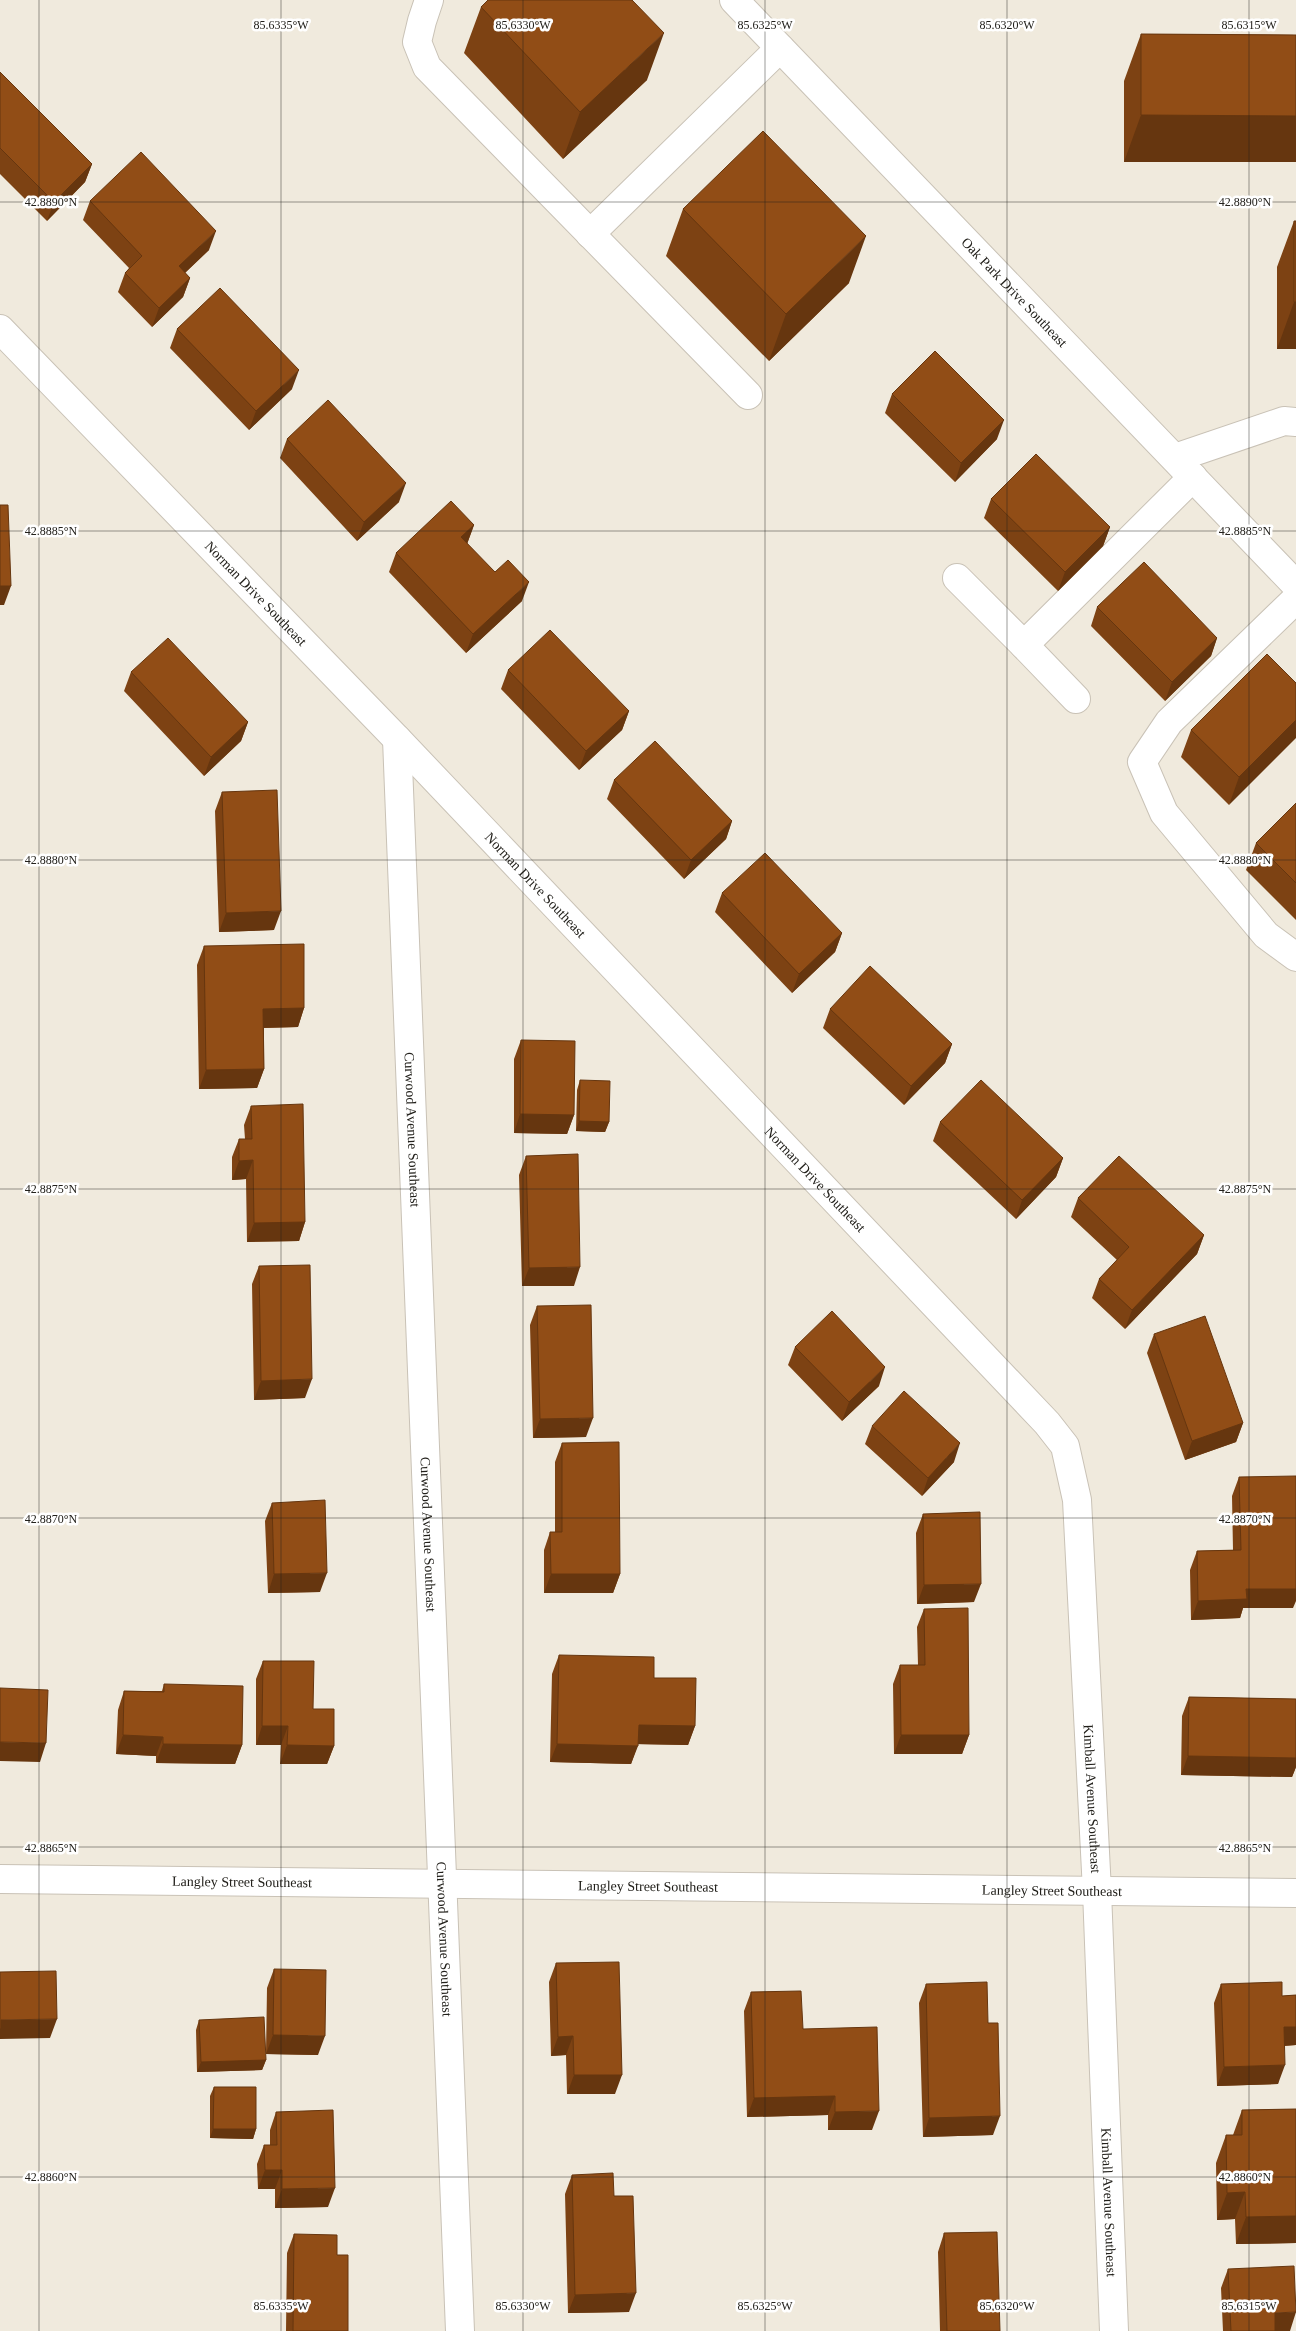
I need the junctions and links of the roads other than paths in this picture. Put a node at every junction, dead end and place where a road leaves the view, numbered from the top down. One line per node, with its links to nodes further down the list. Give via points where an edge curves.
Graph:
1 (430, 0): 4 (street, via 417,42 427,67)
2 (734, 0): 3 (street, Oak Park Drive Southeast)
3 (780, 48): 4 (street); 8 (street, Oak Park Drive Southeast)
4 (590, 234): 6 (street)
5 (0, 329): 14 (street, Norman Drive Southeast)
6 (748, 395)
7 (1296, 422): 8 (street, via 1284,422)
8 (1184, 468): 10 (street, Oak Park Drive Southeast); 12 (street)
9 (957, 578): 12 (street)
10 (1296, 585)
11 (1296, 599): 15 (street, via 1170,722 1142,762 1164,813 1266,935)
12 (1024, 645): 13 (street)
13 (1076, 699)
14 (397, 739): 16 (street, Norman Drive Southeast); 18 (street, Curwood Avenue Southeast)
15 (1296, 957)
16 (1065, 1446): 19 (street, Kimball Avenue Southeast, via 1077,1500)
17 (0, 1879): 18 (street, Langley Street Southeast)
18 (442, 1883): 19 (street, Langley Street Southeast); 21 (street, Curwood Avenue Southeast)
19 (1097, 1892): 20 (street, Langley Street Southeast); 22 (street, Kimball Avenue Southeast)
20 (1296, 1893)
21 (460, 2331)
22 (1114, 2331)

